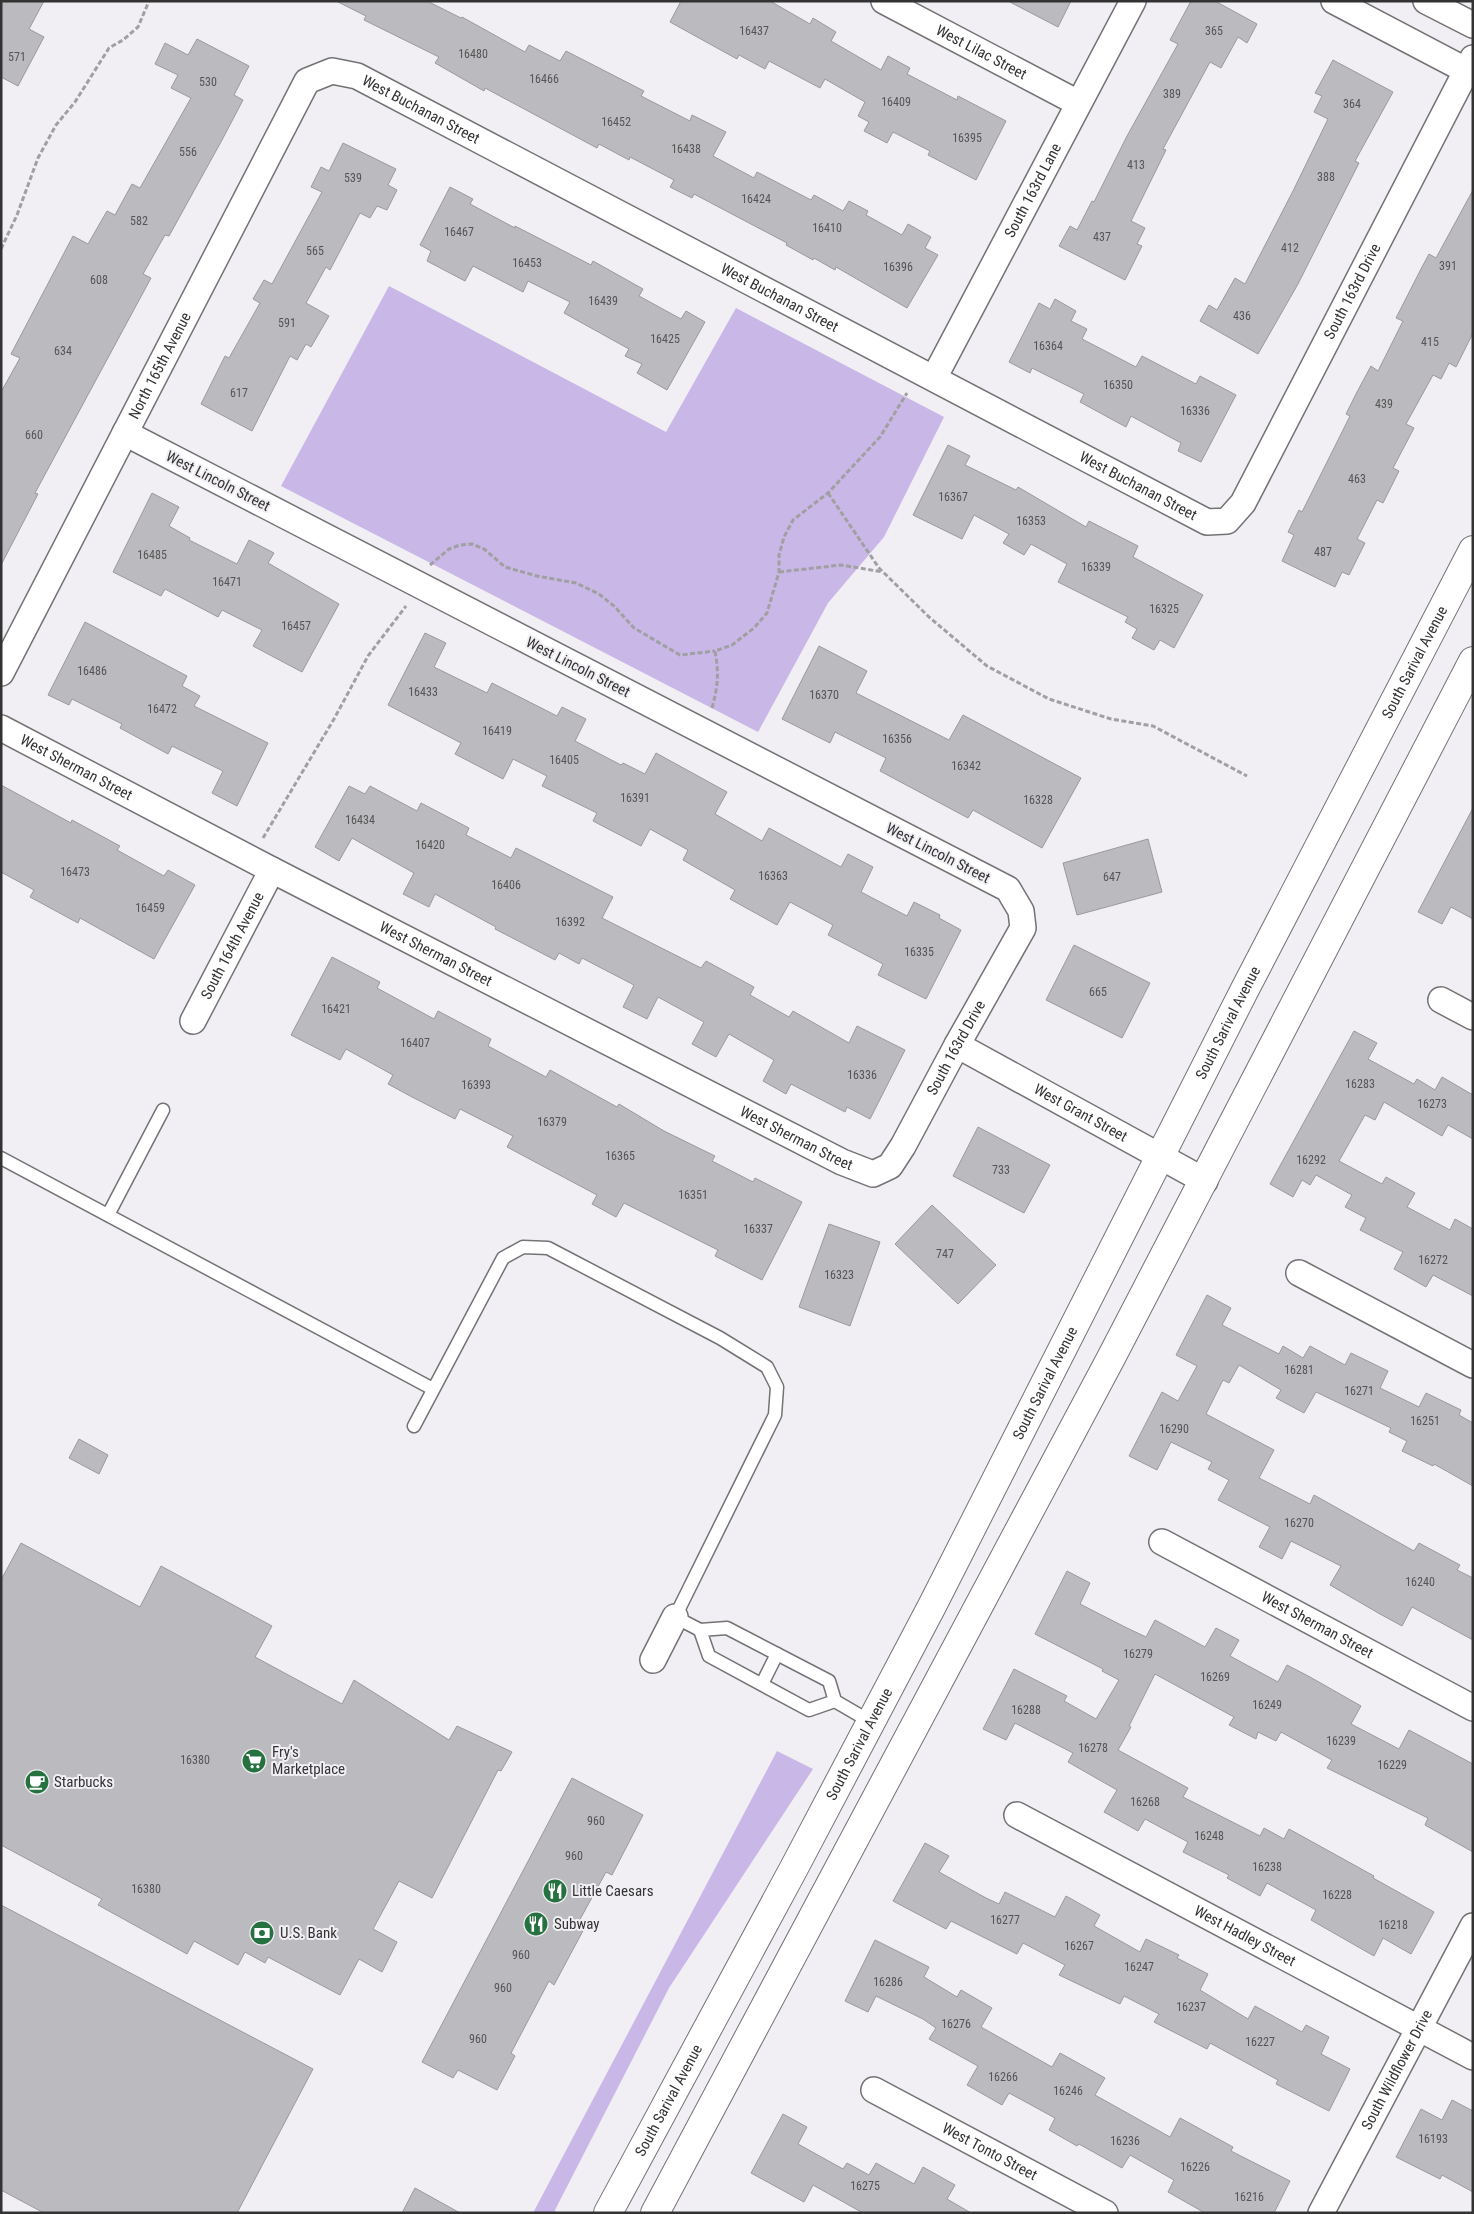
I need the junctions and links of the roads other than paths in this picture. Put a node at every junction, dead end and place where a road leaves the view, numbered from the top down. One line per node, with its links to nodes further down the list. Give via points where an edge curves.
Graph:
1 (884, 1): 8 (street, West Lilac Street)
2 (1134, 1): 8 (street, South 163rd Lane)
3 (1334, 1): 6 (street)
4 (1426, 1): 5 (street)
5 (1473, 26)
6 (1470, 68): 11 (street, South 163rd Drive, via 1243,502)
7 (332, 71): 9 (street, West Buchanan Street, via 357,76); 10 (street, North 165th Avenue, via 306,81)
8 (1078, 103): 9 (street, South 163rd Lane)
9 (927, 374): 11 (street, West Buchanan Street, via 1207,522)
10 (125, 433): 14 (street, North 165th Avenue); 17 (street, West Lincoln Street, via 1008,889)
11 (1226, 521)
12 (1473, 550): 23 (main road, South Sarival Avenue)
13 (1473, 661): 26 (main road)
14 (1, 674)
15 (1, 728): 16 (street, West Sherman Street)
16 (272, 870): 20 (street, South 164th Avenue); 25 (street, West Sherman Street, via 842,1162)
17 (1021, 911): 21 (street, South 163rd Drive, via 1022,928)
18 (1441, 1000): 19 (street)
19 (1473, 1017)
20 (193, 1021)
21 (957, 1045): 23 (street, West Grant Street); 25 (street, South 163rd Drive, via 890,1166)
22 (163, 1110): 27 (lane)
23 (1161, 1157): 26 (street, West Grant Street); 40 (main road, South Sarival Avenue)
24 (1, 1158): 27 (lane)
25 (873, 1174)
26 (1205, 1181): 43 (main road)
27 (108, 1215): 30 (lane)
28 (1299, 1273): 29 (street)
29 (1473, 1365)
30 (434, 1389): 31 (lane); 33 (lane, via 503,1258 523,1246 548,1248 720,1338 767,1367 777,1387 775,1415)
31 (414, 1426)
32 (1162, 1542): 39 (street, West Sherman Street)
33 (675, 1617): 34 (lane); 36 (street)
34 (700, 1630): 35 (lane, via 727,1628); 37 (lane, via 709,1656)
35 (777, 1654): 37 (lane); 38 (lane, via 829,1680)
36 (653, 1660)
37 (762, 1684): 38 (lane, via 809,1710)
38 (835, 1701): 40 (lane)
39 (1473, 1708)
40 (871, 1722): 42 (main road, South Sarival Avenue)
41 (1017, 1815): 45 (street, West Hadley Street)
42 (794, 1868): 43 (main road); 48 (main road, South Sarival Avenue)
43 (828, 1886): 50 (main road)
44 (1473, 1926): 45 (street, South Wildflower Drive)
45 (1418, 2028): 46 (street, West Hadley Street); 52 (street, South Wildflower Drive)
46 (1473, 2057)
47 (874, 2090): 51 (street, West Tonto Street)
48 (612, 2205): 49 (main road)
49 (646, 2213)
50 (655, 2213)
51 (1105, 2213)
52 (1321, 2213)

